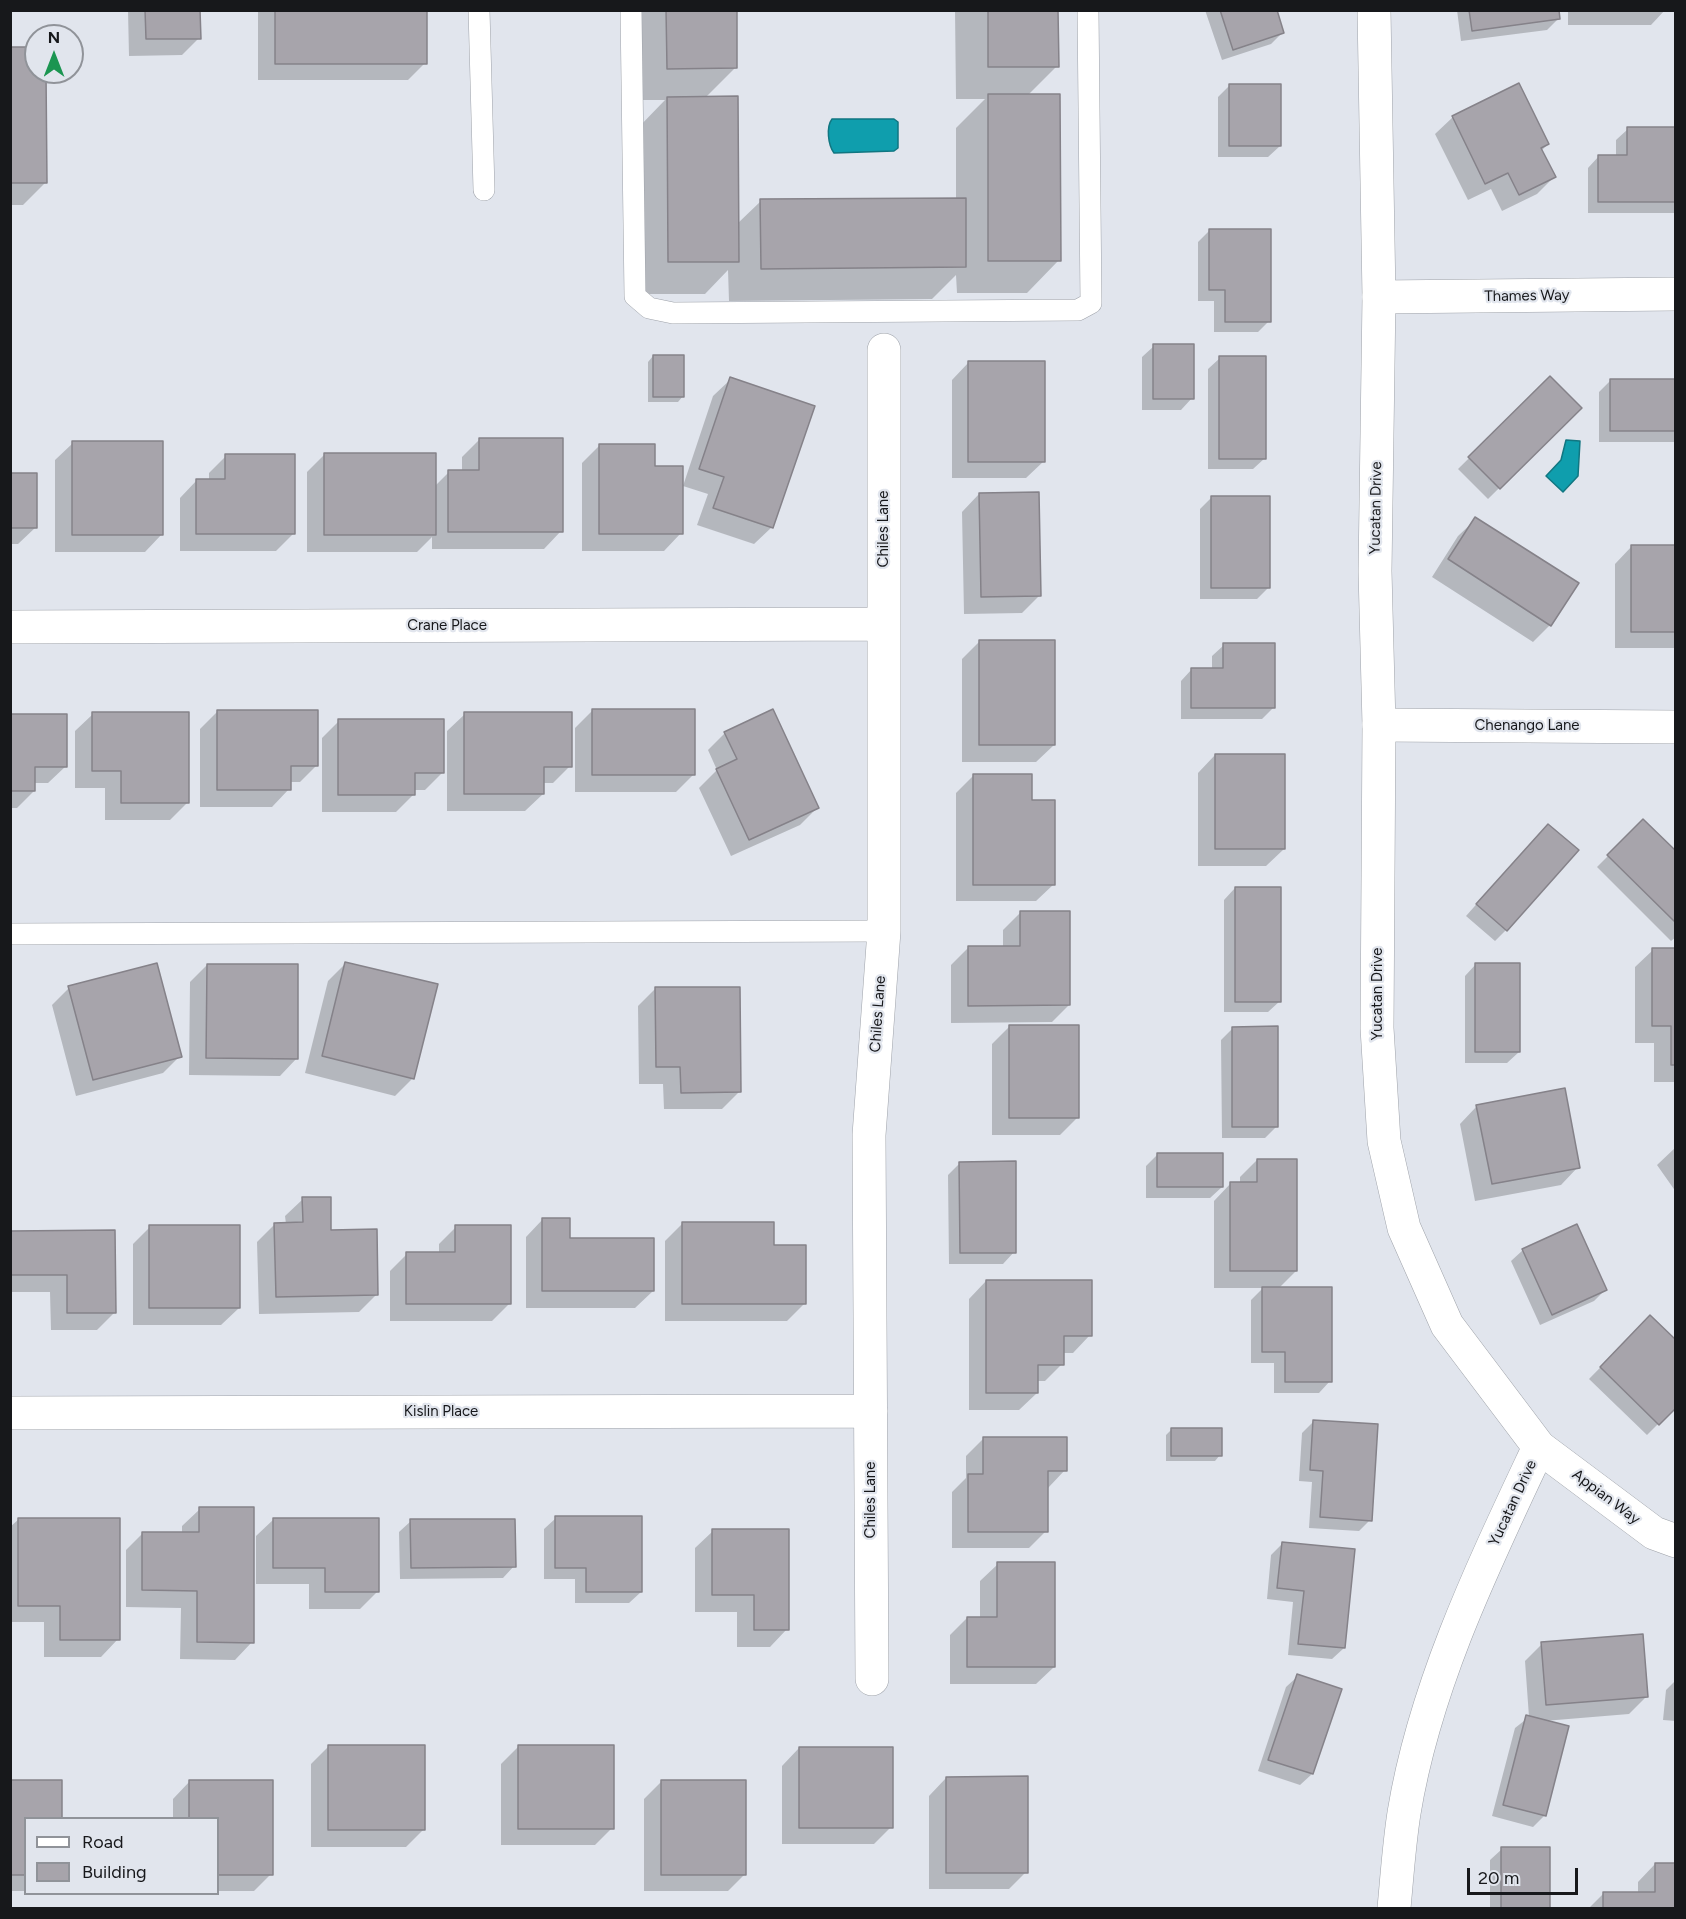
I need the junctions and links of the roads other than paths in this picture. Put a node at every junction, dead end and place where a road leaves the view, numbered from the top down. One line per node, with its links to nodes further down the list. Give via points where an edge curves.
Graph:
1 (479, 10): 5 (lane)
2 (631, 10): 3 (lane, via 635,296 649,308 673,313 1078,310 1091,303)
3 (1088, 10)
4 (1374, 10): 7 (street, Yucatan Drive)
5 (484, 190)
6 (1676, 294): 7 (street, Thames Way)
7 (1379, 297): 11 (street, Yucatan Drive)
8 (884, 350): 9 (street, Chiles Lane)
9 (884, 624): 10 (street, Crane Place); 13 (street, Chiles Lane)
10 (10, 627)
11 (1379, 724): 12 (street, Chenango Lane); 17 (street, Yucatan Drive, via 1377,1028 1384,1141 1404,1228 1447,1325)
12 (1676, 727)
13 (884, 931): 14 (lane); 15 (street, Chiles Lane, via 868,1135)
14 (10, 934)
15 (871, 1411): 16 (street, Kislin Place); 19 (street, Chiles Lane)
16 (10, 1413)
17 (1539, 1447): 18 (street, Appian Way, via 1654,1533); 20 (street, Yucatan Drive, via 1481,1569 1425,1725 1404,1813)
18 (1676, 1541)
19 (872, 1679)
20 (1394, 1908)

